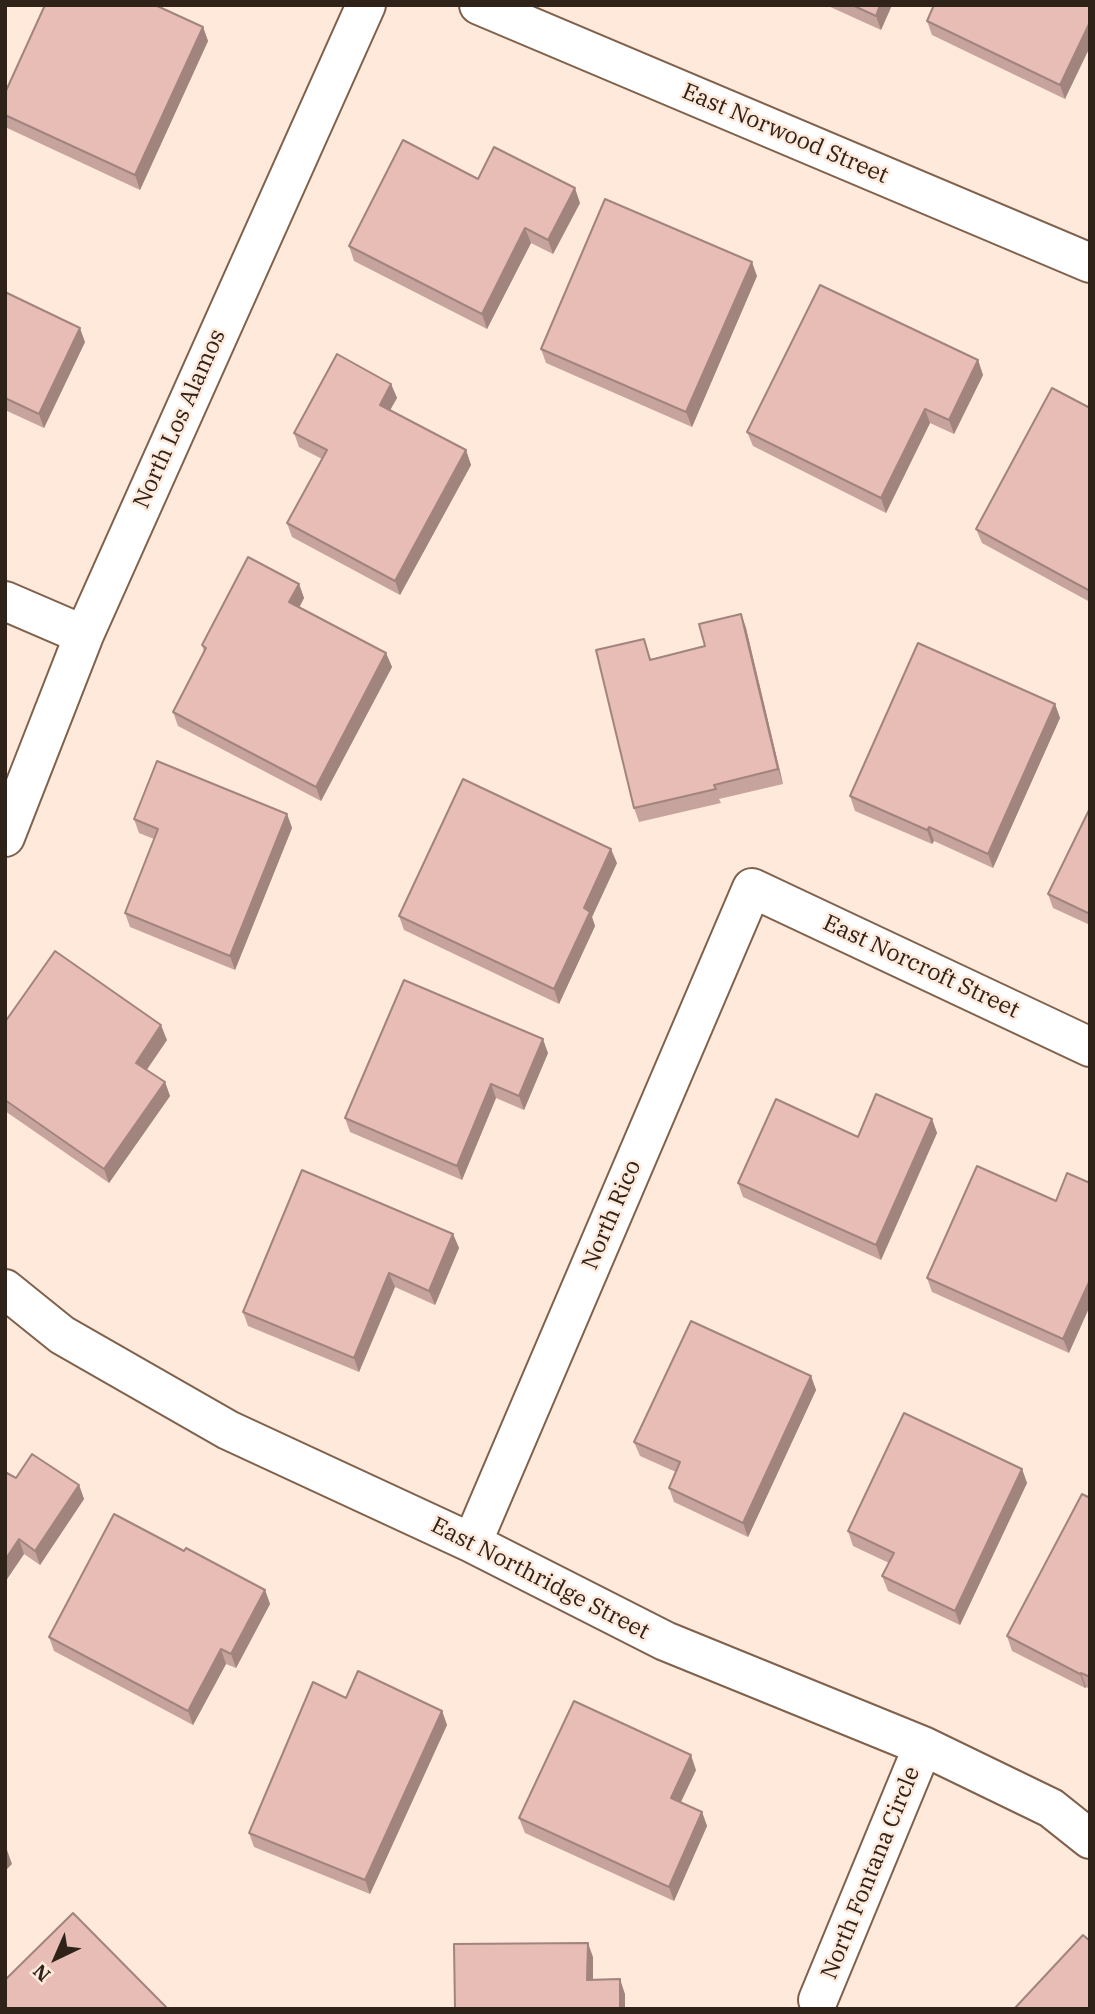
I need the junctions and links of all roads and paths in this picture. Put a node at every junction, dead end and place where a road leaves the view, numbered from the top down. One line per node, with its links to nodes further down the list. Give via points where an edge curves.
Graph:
1 (366, 5): 5 (street, North Los Alamos)
2 (480, 5): 3 (street, East Norwood Street)
3 (1090, 263)
4 (5, 601): 5 (street)
5 (84, 635): 6 (street, North Los Alamos)
6 (5, 837)
7 (752, 888): 8 (street, East Norcroft Street); 10 (street, North Rico)
8 (1090, 1047)
9 (5, 1289): 10 (street, East Northridge Street, via 62,1335 228,1430)
10 (472, 1543): 11 (street, East Northridge Street, via 665,1641)
11 (923, 1746): 12 (street, East Northridge Street, via 1051,1808); 13 (street, North Fontana Circle)
12 (1090, 1839)
13 (818, 2000)

